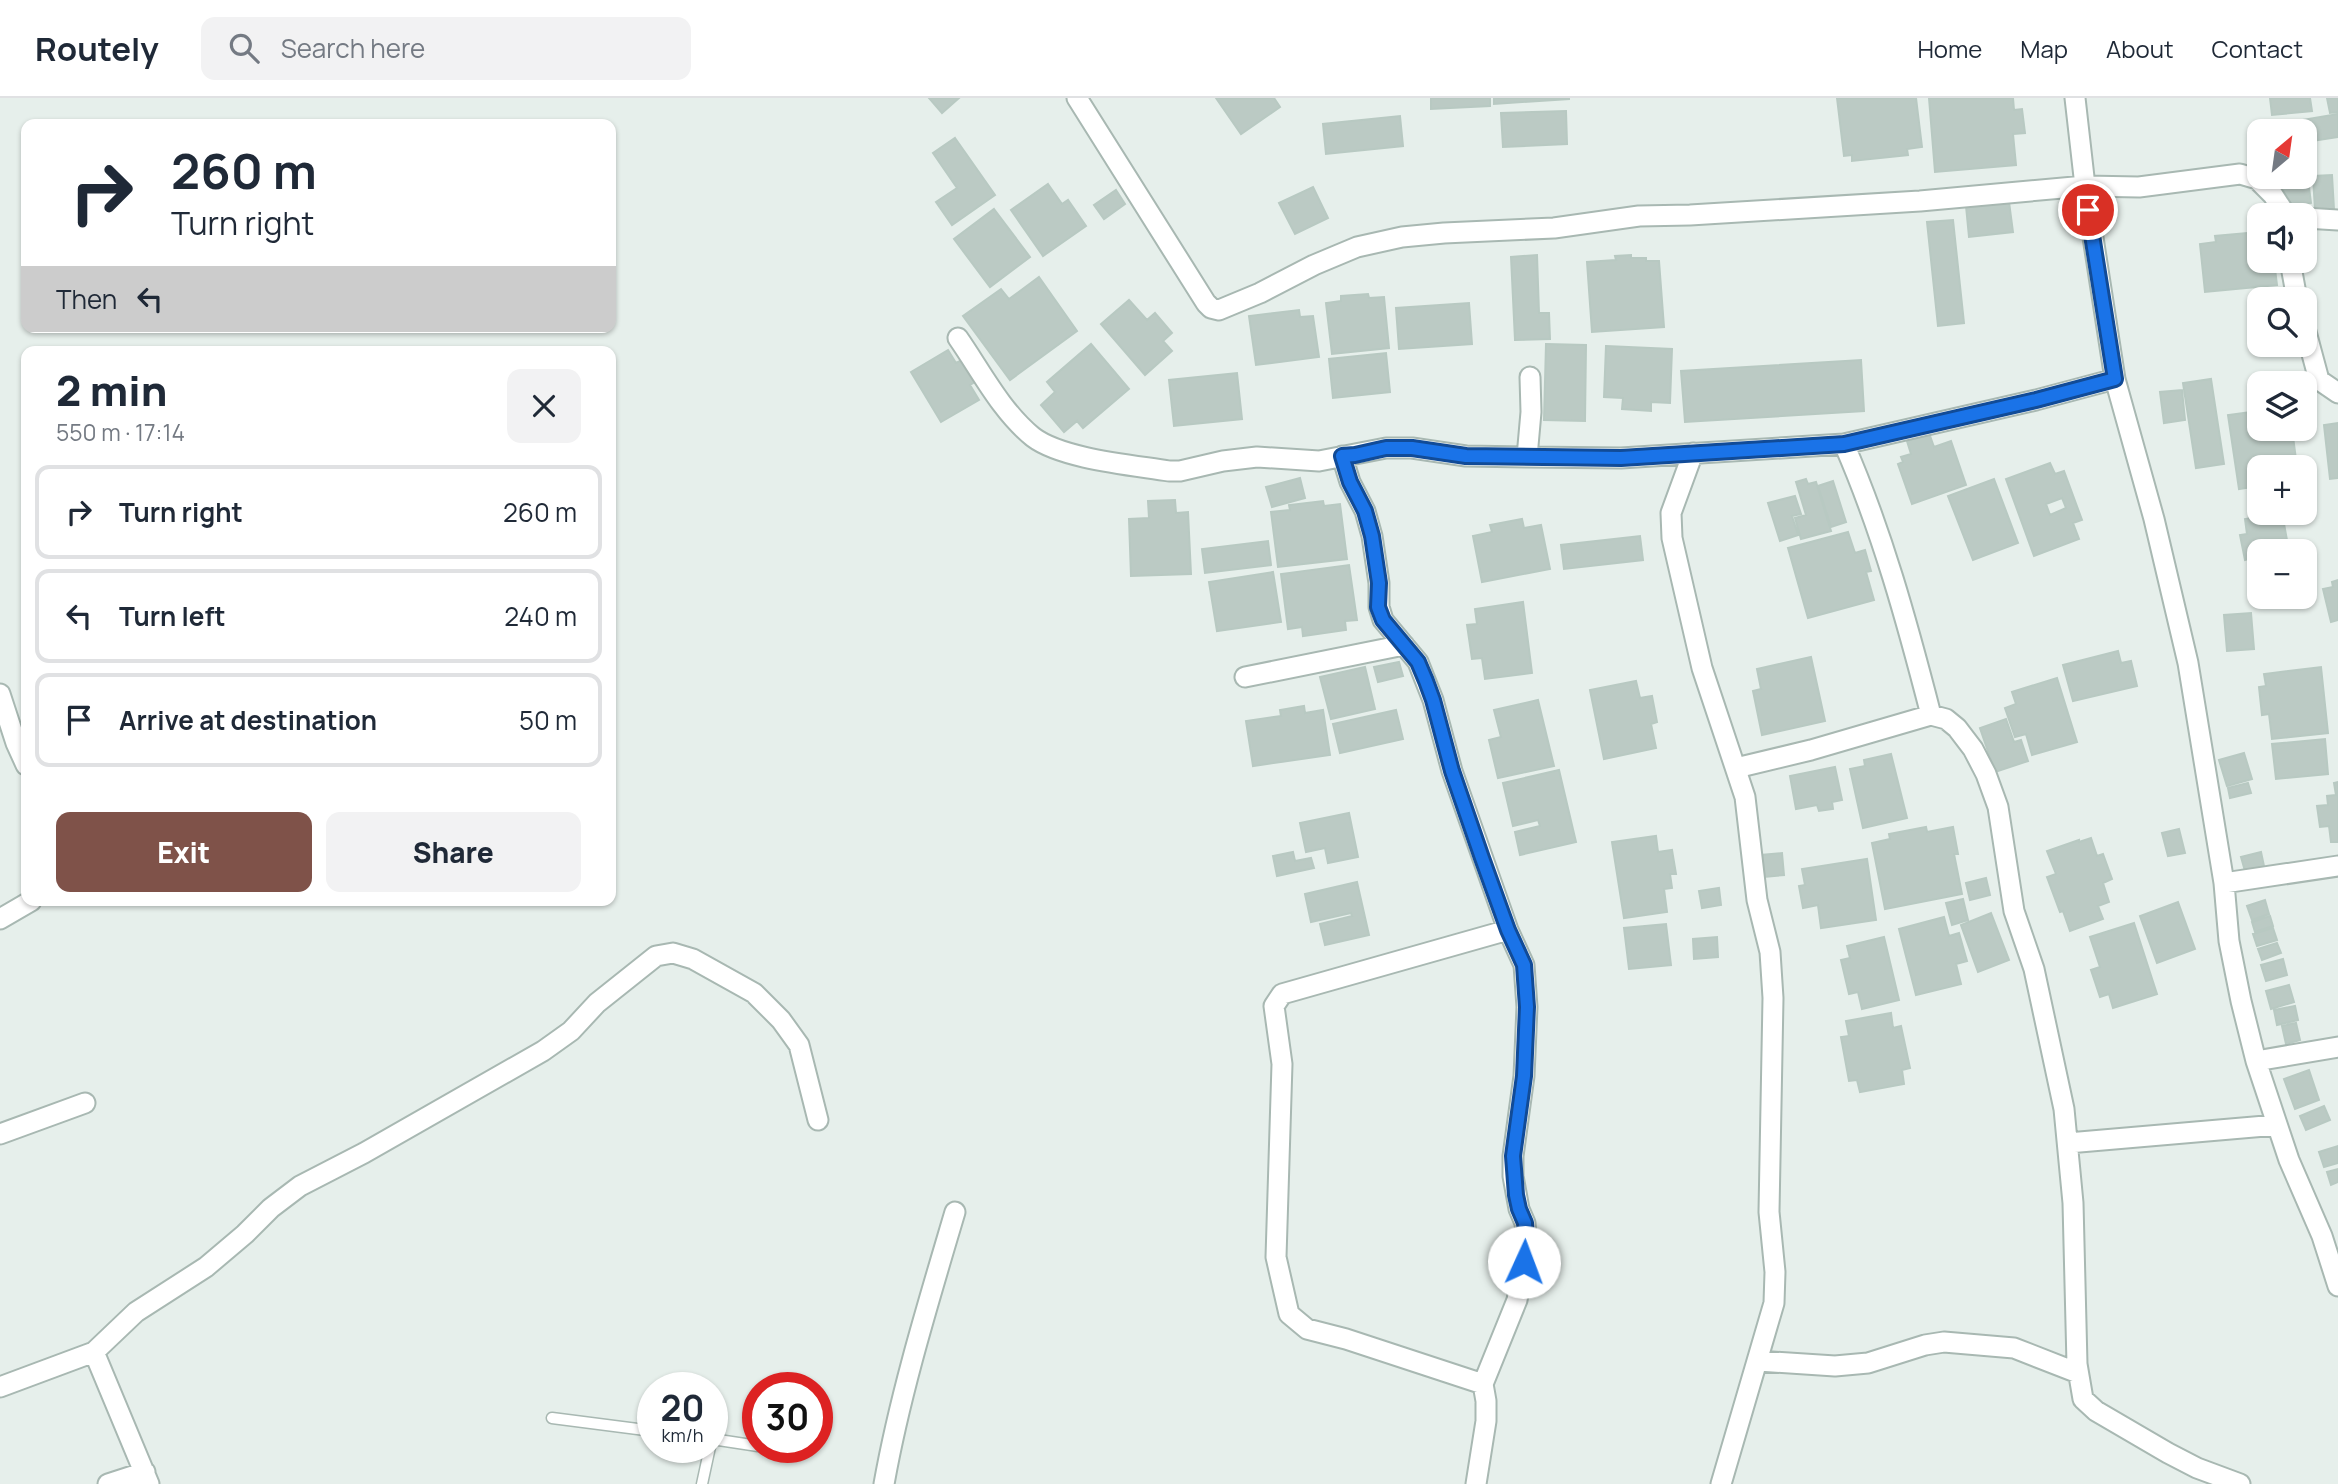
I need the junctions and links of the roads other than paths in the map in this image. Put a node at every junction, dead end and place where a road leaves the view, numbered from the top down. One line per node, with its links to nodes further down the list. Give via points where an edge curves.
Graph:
1 (1077, 98): 3 (street, via 1206,303 1219,310 1346,252 1402,237)
2 (2075, 98): 3 (street)
3 (2085, 186): 4 (street, via 2139,187 2240,174 2257,179); 10 (street)
4 (2278, 203)
5 (2317, 219): 6 (street)
6 (2338, 220)
7 (958, 338): 14 (street, via 1011,415 1055,449 1180,471 1257,457 1319,461)
8 (2313, 357): 11 (street, via 2319,380)
9 (1530, 377): 15 (street)
10 (2115, 379): 12 (street); 23 (street, via 2188,663)
11 (2338, 393)
12 (1844, 444): 13 (street); 19 (street, via 1897,587)
13 (1693, 453): 15 (street); 21 (street, via 1671,513 1672,538 1702,668)
14 (1342, 456): 15 (street, via 1412,448 1466,456); 16 (street, via 1372,536 1378,607)
15 (1527, 457)
16 (1404, 645): 17 (street); 26 (street, via 1418,662 1433,700 1452,771)
17 (1245, 677)
18 (0, 694): 20 (street)
19 (1931, 715): 21 (street); 33 (street, via 1946,719 1973,749 1998,807 2014,911 2034,970)
20 (21, 754)
21 (1736, 768): 37 (street, via 1745,797 1757,900 1770,952 1773,998 1769,1212 1775,1282)
22 (2338, 866): 23 (street)
23 (2224, 883): 28 (street, via 2229,941)
24 (22, 906): 25 (street)
25 (0, 919)
26 (1508, 930): 39 (street, via 1524,965 1527,1007 1513,1166 1527,1248 1517,1300); 39 (street, via 1282,994 1274,1006 1282,1063 1276,1257 1289,1314 1307,1329)
27 (2338, 1046): 28 (street)
28 (2256, 1061): 31 (street)
29 (85, 1102): 32 (street)
30 (818, 1120): 36 (street, via 799,1045 782,1020 754,993 693,959 673,953 656,956 543,1051 300,1186 206,1267 136,1312)
31 (2277, 1125): 33 (street); 35 (street)
32 (0, 1134)
33 (2068, 1143): 38 (street)
34 (954, 1212): 47 (street)
35 (2338, 1286)
36 (94, 1352): 40 (street); 44 (street)
37 (1758, 1361): 38 (street, via 1835,1366 1868,1363 1944,1342 2014,1348); 49 (street)
38 (2078, 1373): 50 (street, via 2083,1399 2096,1411 2197,1468)
39 (1483, 1384): 48 (street, via 1486,1421)
40 (0, 1387)
41 (552, 1418): 42 (lane)
42 (637, 1429)
43 (707, 1463): 46 (lane)
44 (147, 1478): 45 (street)
45 (108, 1484)
46 (702, 1484)
47 (884, 1484)
48 (1476, 1484)
49 (1721, 1484)
50 (2240, 1484)

